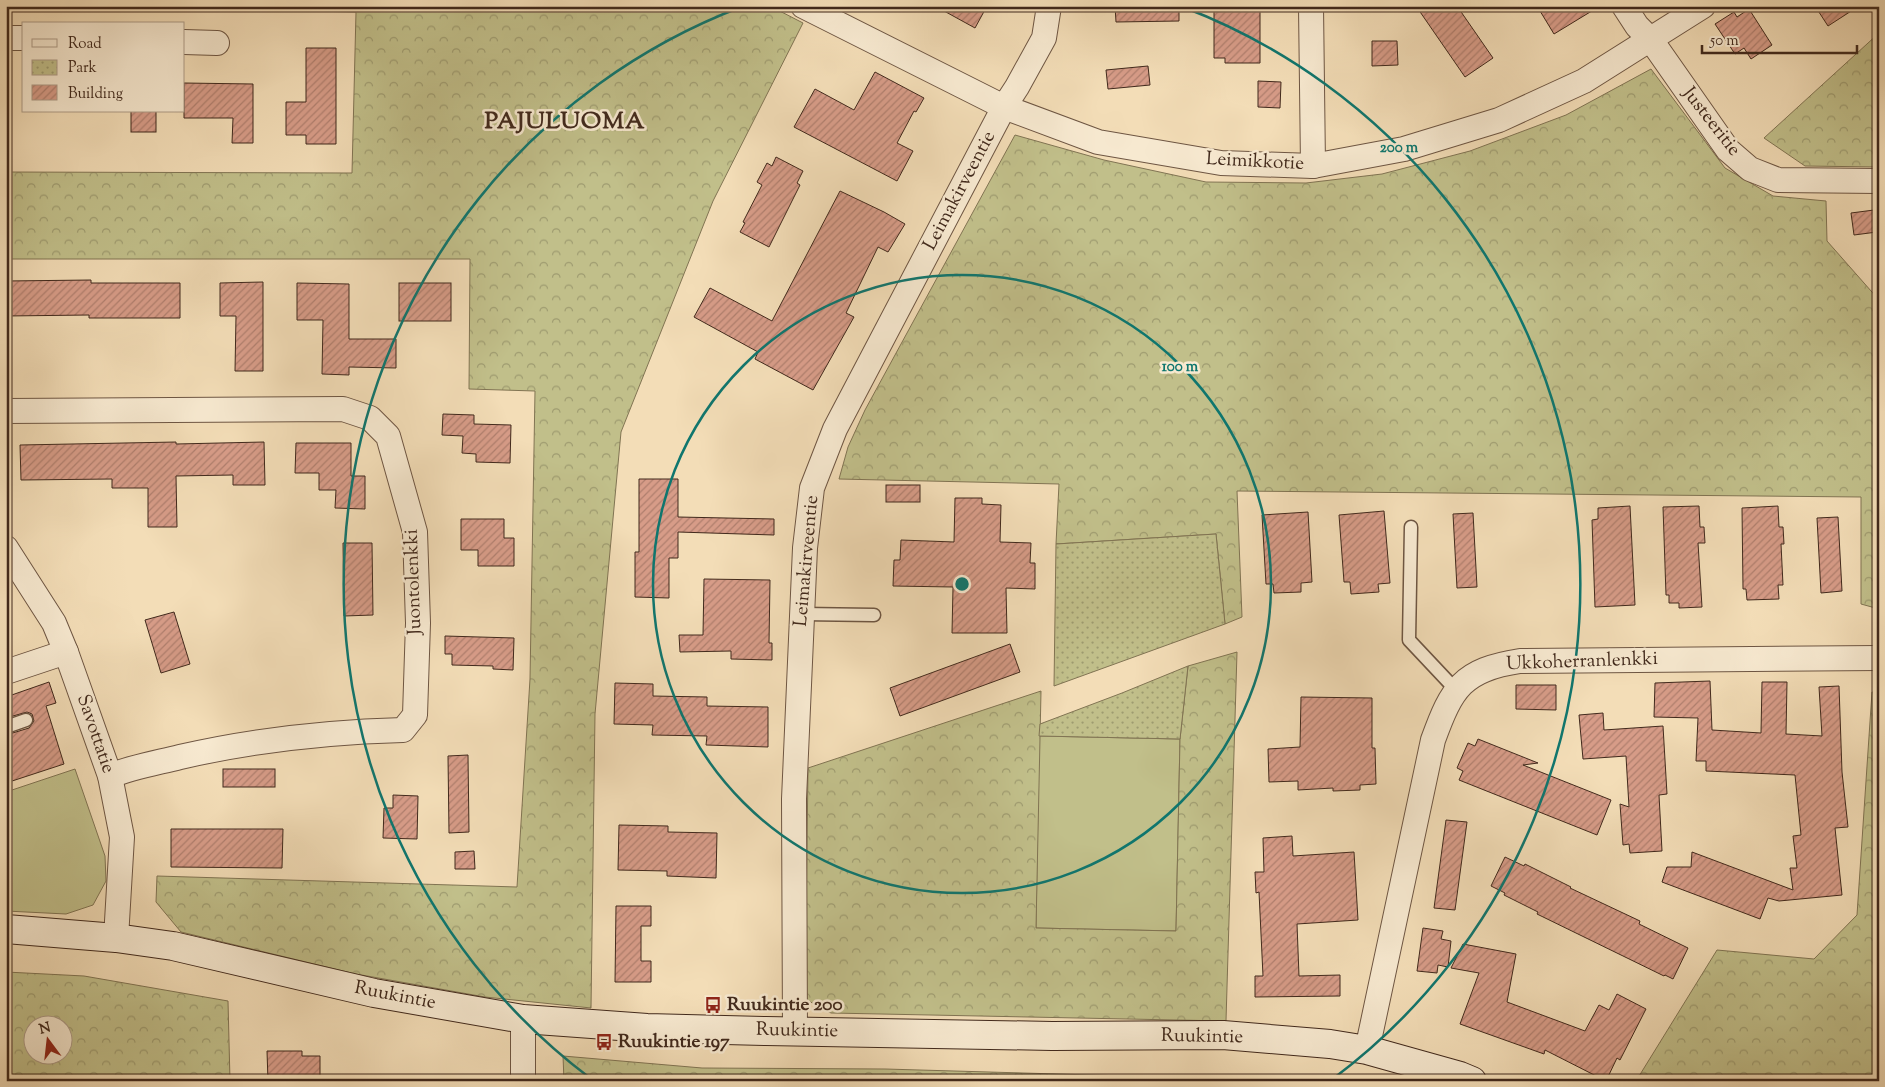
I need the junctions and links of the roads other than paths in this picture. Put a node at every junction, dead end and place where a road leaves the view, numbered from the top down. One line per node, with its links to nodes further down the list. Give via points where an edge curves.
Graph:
1 (803, 6): 11 (street, Leimikkotie)
2 (1049, 6): 11 (street, Leimakirveentie, via 1044,38)
3 (1310, 6): 12 (street)
4 (1624, 6): 8 (street, Justeeritie)
5 (1703, 6): 8 (street, Leimikkotie)
6 (6, 38): 7 (street)
7 (22, 38)
8 (1651, 40): 12 (street, Leimikkotie, via 1584,81 1499,120 1404,149); 13 (street, Justeeritie, via 1728,150 1750,169 1778,180)
9 (185, 42): 10 (street)
10 (217, 43)
11 (1004, 107): 12 (street, Leimikkotie, via 1098,142 1220,163); 17 (street, Leimakirveentie, via 835,429 812,488 804,548)
12 (1313, 166)
13 (1879, 181)
14 (6, 411): 25 (street, Juontolenkki, via 343,410 370,418 388,436 415,532 418,623 414,715 403,730 280,738 212,750)
15 (1411, 527): 22 (lane, via 1409,640)
16 (6, 548): 19 (street, Savottatie, via 54,623)
17 (802, 614): 18 (lane); 29 (street, Leimakirveentie, via 794,800)
18 (874, 615)
19 (66, 652): 21 (street); 25 (street, Savottatie)
20 (1879, 658): 22 (street, Ukkoherranlenkki, via 1520,661 1496,665 1470,677)
21 (6, 672)
22 (1456, 690): 30 (street, Ukkoherranlenkki, via 1433,740)
23 (26, 720): 24 (lane)
24 (6, 726)
25 (110, 776): 27 (street, Savottatie, via 122,838)
26 (6, 929): 27 (street, Ruukintie)
27 (116, 938): 28 (street, Ruukintie, via 173,946 374,993)
28 (523, 1019): 29 (street, Ruukintie, via 647,1028); 31 (street)
29 (795, 1031): 30 (street, Ruukintie, via 1223,1036)
30 (1367, 1050): 32 (street, Ruukintie)
31 (522, 1081)
32 (1472, 1081)

